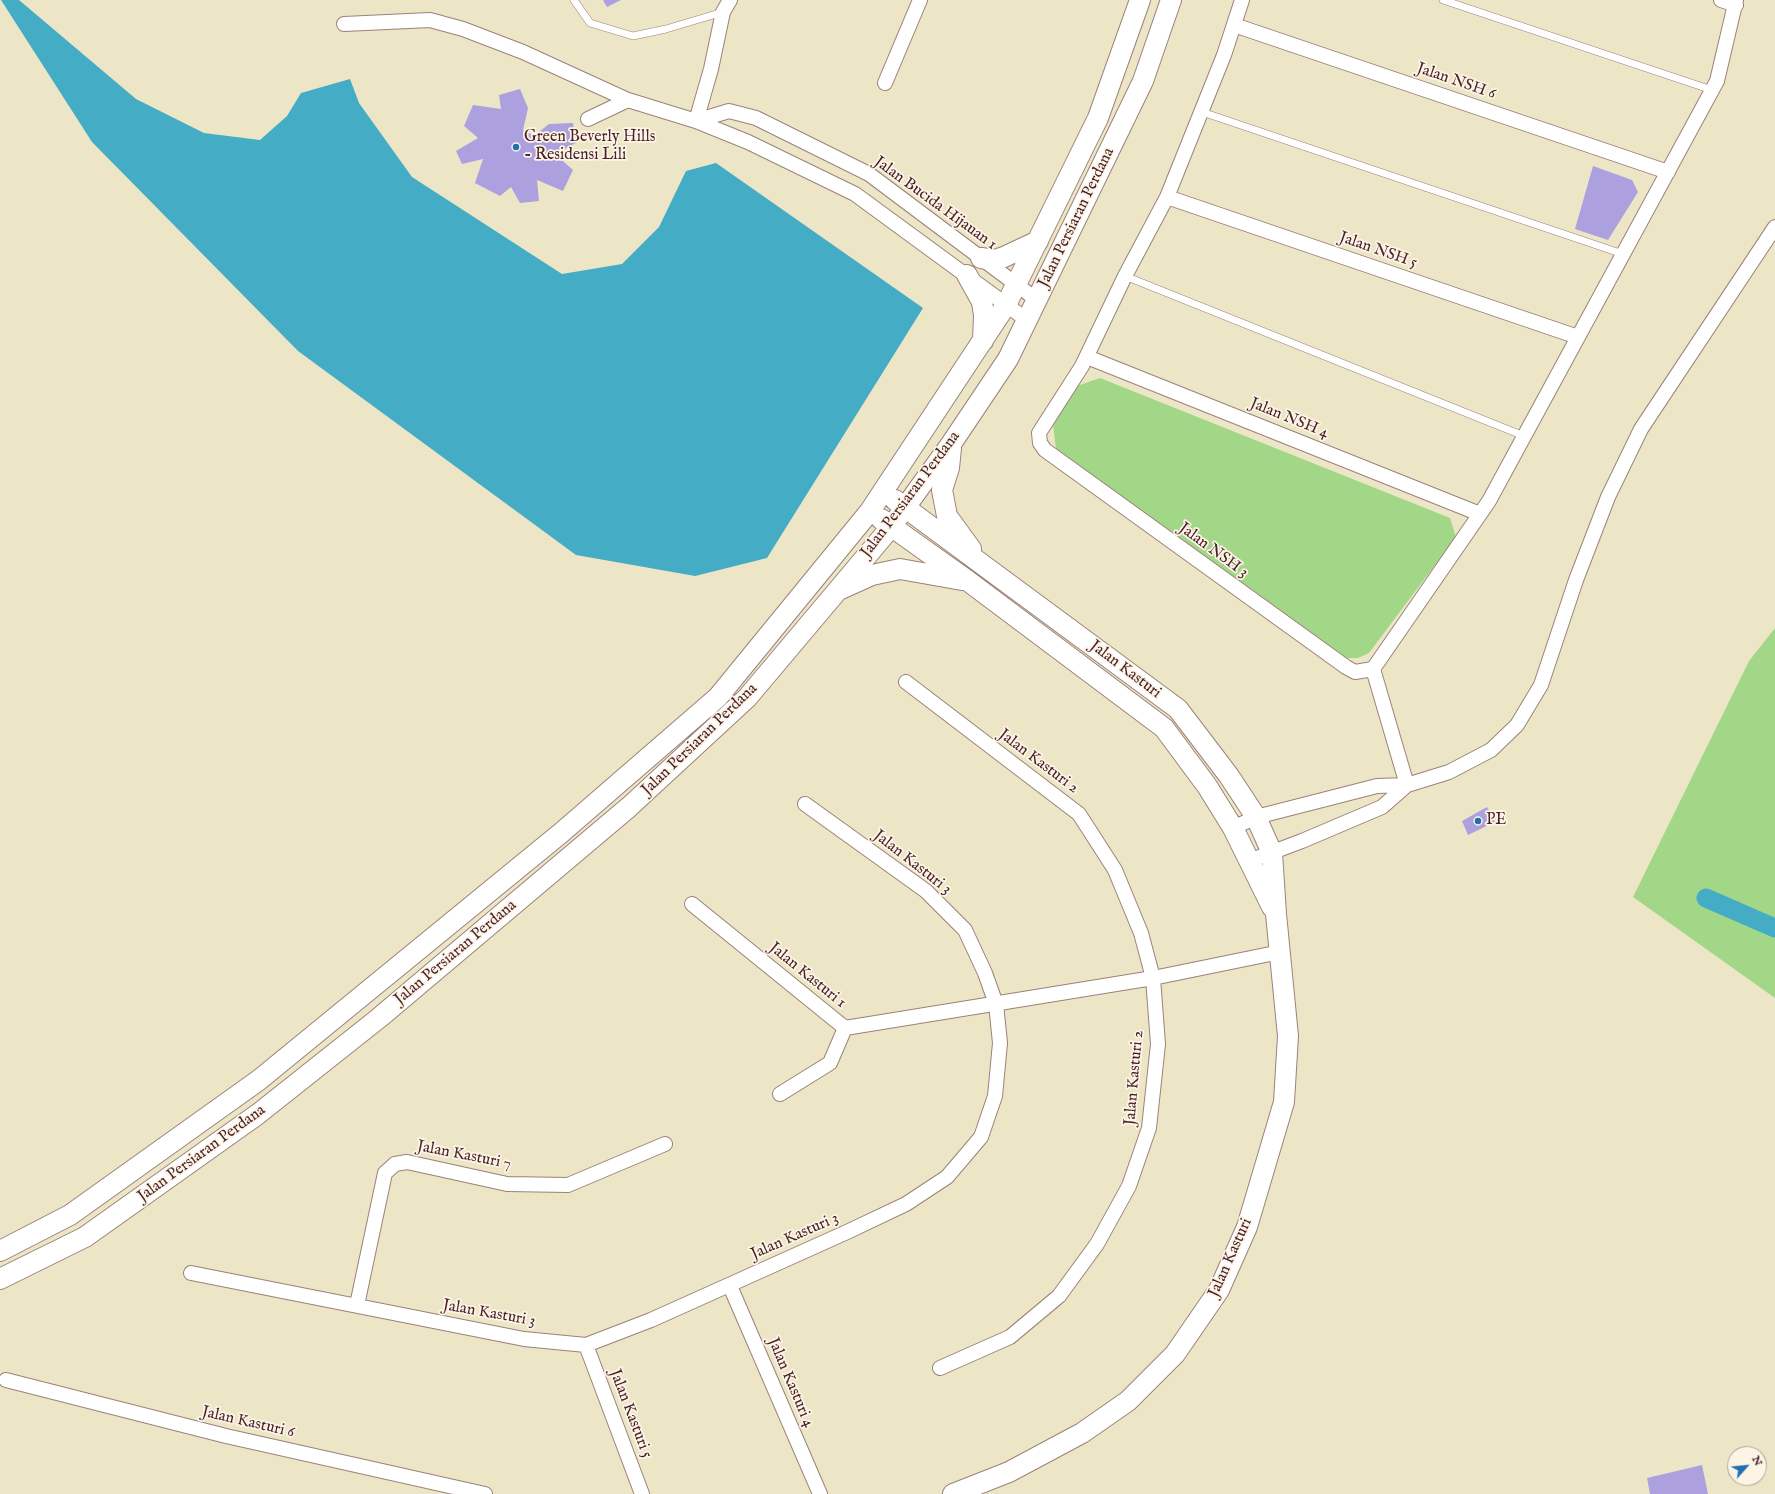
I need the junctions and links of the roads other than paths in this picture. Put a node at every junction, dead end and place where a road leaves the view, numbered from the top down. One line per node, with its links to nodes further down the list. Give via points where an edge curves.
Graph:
1 (574, 0): 9 (lane, via 590,23 633,36 666,29)
2 (920, 0): 12 (street)
3 (1140, 0): 21 (main road, Jalan Persiaran Perdana, via 1098,118)
4 (1171, 0): 27 (main road, Jalan Persiaran Perdana, via 1143,81)
5 (1242, 0): 11 (street)
6 (1443, 0): 13 (lane)
7 (1721, 0): 8 (street)
8 (1736, 3): 13 (street, via 1717,81)
9 (726, 6): 17 (street)
10 (344, 24): 14 (street, via 430,20 463,29 523,52)
11 (1234, 25): 15 (street); 18 (street, Jalan NSH 6)
12 (885, 83)
13 (1712, 90): 18 (street)
14 (628, 100): 16 (street); 17 (street)
15 (1202, 112): 19 (street); 22 (lane)
16 (588, 119)
17 (696, 121): 23 (street, Jalan Bucida Hijauan 1, via 729,111 756,118 869,174); 24 (street, via 748,142 855,194)
18 (1668, 172): 22 (street)
19 (1167, 197): 25 (street); 30 (street, Jalan NSH 5)
20 (1775, 227): 45 (street, via 1640,429 1608,497 1576,580 1541,685 1517,725 1491,750 1449,772)
21 (1038, 241): 23 (main road, via 995,260); 26 (main road, Jalan Persiaran Perdana)
22 (1623, 254): 30 (street)
23 (981, 258): 26 (street, Jalan Bucida Hijauan 1)
24 (967, 275): 28 (street); 31 (main road, via 982,302)
25 (1126, 276): 32 (street); 33 (lane)
26 (1016, 285): 27 (street, Jalan Bucida Hijauan 1); 28 (main road, Jalan Persiaran Perdana)
27 (1037, 300): 29 (main road, Jalan Persiaran Perdana)
28 (1006, 305): 29 (street); 31 (main road, Jalan Persiaran Perdana)
29 (1028, 320): 34 (main road, Jalan Persiaran Perdana, via 1008,359)
30 (1578, 337): 33 (street)
31 (982, 341): 35 (main road, Jalan Persiaran Perdana)
32 (1086, 357): 38 (street, Jalan NSH 4); 43 (street, Jalan NSH 3, via 1040,432 1040,442 1045,450 1346,667 1355,672)
33 (1524, 436): 38 (street)
34 (951, 444): 36 (main road, Jalan Persiaran Perdana); 40 (main road, via 949,468 942,490 947,516)
35 (884, 491): 36 (main road, Jalan Kasturi); 37 (main road, Jalan Persiaran Perdana)
36 (906, 508): 39 (main road, Jalan Persiaran Perdana); 40 (main road, Jalan Kasturi)
37 (870, 511): 39 (main road, Jalan Kasturi); 59 (main road, Jalan Persiaran Perdana, via 718,697 561,833 258,1080 70,1215)
38 (1480, 514): 43 (street)
39 (891, 527): 41 (main road, Jalan Kasturi); 42 (main road, Jalan Persiaran Perdana)
40 (983, 564): 47 (main road, Jalan Kasturi, via 1178,709 1229,776)
41 (968, 581): 42 (main road, via 900,569 872,575); 48 (main road, Jalan Kasturi, via 1164,728 1207,786)
42 (836, 591): 61 (main road, Jalan Persiaran Perdana, via 741,703 630,807 380,1018 258,1114 85,1237)
43 (1373, 669): 45 (street)
44 (906, 682): 54 (street, Jalan Kasturi 2, via 1079,814 1115,870 1141,933)
45 (1407, 785): 47 (street, via 1377,786); 49 (street, via 1382,808)
46 (805, 804): 55 (street, Jalan Kasturi 3, via 926,892 965,930)
47 (1256, 817): 48 (street); 49 (main road, Jalan Kasturi)
48 (1233, 828): 50 (main road, Jalan Kasturi)
49 (1272, 853): 50 (street); 52 (main road, Jalan Kasturi)
50 (1249, 861): 52 (main road, Jalan Kasturi)
51 (692, 904): 56 (street, Jalan Kasturi 1)
52 (1276, 914): 53 (main road, Jalan Kasturi)
53 (1280, 952): 54 (street); 70 (main road, Jalan Kasturi, via 1288,1036 1284,1102 1247,1227 1219,1290 1175,1354 1128,1401 1082,1433 1009,1472)
54 (1153, 978): 55 (street); 65 (street, Jalan Kasturi 2, via 1158,1044 1149,1128 1129,1186 1097,1244 1059,1296 1010,1337)
55 (996, 1004): 56 (street); 62 (street, Jalan Kasturi 3, via 1000,1043 995,1096 981,1137 947,1177 906,1204)
56 (845, 1028): 57 (street, Jalan Kasturi 1, via 830,1063)
57 (780, 1094)
58 (665, 1144): 63 (street, Jalan Kasturi 7, via 568,1185 507,1184 407,1162 395,1164 385,1173)
59 (0, 1251)
60 (192, 1273): 63 (street, Jalan Kasturi 3)
61 (0, 1279)
62 (730, 1286): 64 (street, Jalan Kasturi 3); 69 (street, Jalan Kasturi 4)
63 (358, 1305): 64 (street, Jalan Kasturi 3, via 524,1339)
64 (586, 1345): 68 (street, Jalan Kasturi 5)
65 (940, 1368)
66 (6, 1380): 67 (street, Jalan Kasturi 6, via 226,1436)
67 (485, 1494)
68 (642, 1494)
69 (820, 1494)
70 (953, 1494)

